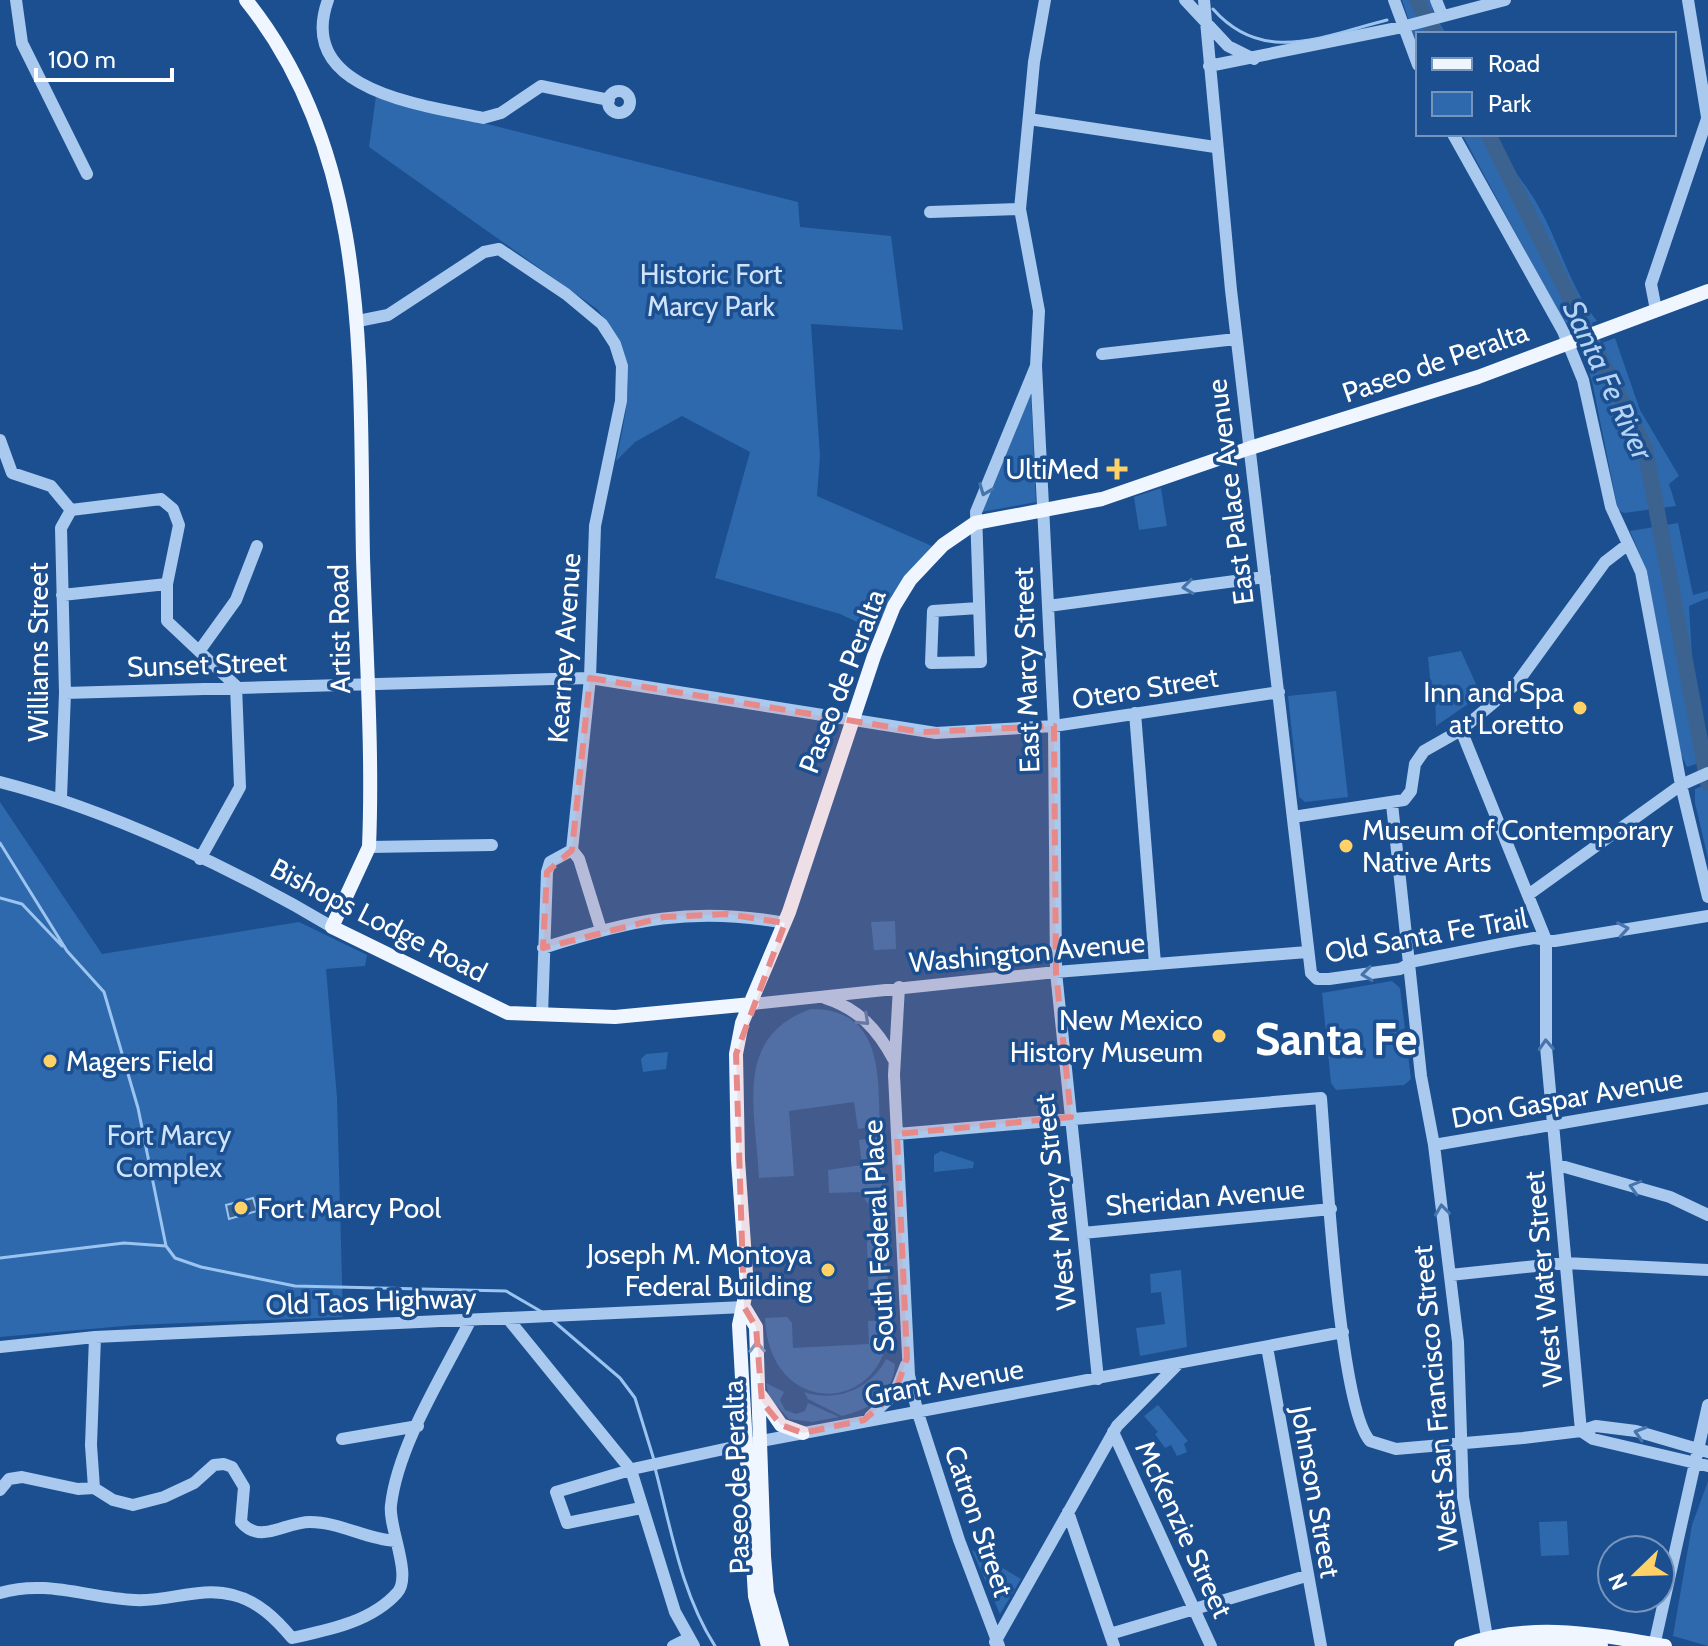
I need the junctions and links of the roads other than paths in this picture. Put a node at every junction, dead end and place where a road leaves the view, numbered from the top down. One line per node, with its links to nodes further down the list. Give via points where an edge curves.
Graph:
1 (16, 0): 22 (street, via 22,43)
2 (246, 0): 27 (main road, Artist Road, via 280,50 312,117 339,193)
3 (328, 0): 17 (street, via 323,26 329,54 350,79 370,89 483,118 501,113 541,86)
4 (1045, 0): 18 (street)
5 (1185, 0): 12 (street)
6 (1204, 0): 12 (street, East Palace Avenue)
7 (1394, 0): 13 (street)
8 (1436, 0): 11 (street)
9 (1505, 0): 11 (street)
10 (1688, 0): 19 (street)
11 (1439, 16): 13 (street)
12 (1203, 23): 15 (street, via 1228,46); 16 (street, East Palace Avenue)
13 (1407, 25): 14 (street); 15 (street)
14 (1416, 58)
15 (1254, 59): 16 (street)
16 (1209, 66): 21 (street, East Palace Avenue)
17 (609, 100)
18 (1029, 119): 21 (street); 23 (street)
19 (1708, 120): 26 (street, via 1651,284)
20 (1454, 136): 29 (street)
21 (1215, 147): 28 (street, East Palace Avenue)
22 (87, 174)
23 (1020, 209): 24 (street); 31 (street, via 1039,311)
24 (930, 212)
25 (1708, 291): 26 (main road, Paseo de Peralta)
26 (1656, 310): 29 (main road, Paseo de Peralta)
27 (358, 321): 45 (street, Kearney Avenue, via 388,315 484,252 499,249 566,294 602,324 615,344 622,366 621,401 595,526); 46 (main road, Artist Road)
28 (1236, 339): 30 (street); 33 (street, East Palace Avenue)
29 (1573, 341): 33 (main road, Paseo de Peralta, via 1422,396); 37 (street, via 1611,507)
30 (1102, 354)
31 (1036, 366): 35 (street, East Marcy Street); 36 (street, one-way to 36)
32 (0, 440): 34 (street, via 12,473 51,486)
33 (1250, 448): 35 (main road, Paseo de Peralta, via 1102,499); 39 (street, East Palace Avenue)
34 (71, 510): 40 (street, via 161,499 173,509 179,525); 41 (street, Williams Street, via 61,528)
35 (1043, 513): 36 (main road, Paseo de Peralta); 42 (street, East Marcy Street)
36 (975, 523): 43 (street); 51 (main road, Paseo de Peralta, via 936,552 901,593)
37 (1627, 545): 53 (street, via 1605,562 1528,671); 56 (street, via 1641,572)
38 (257, 546): 44 (street, via 236,600)
39 (1265, 577): 42 (street, one-way to 42); 48 (street, East Palace Avenue)
40 (167, 584): 41 (street); 44 (street, via 167,621)
41 (62, 595): 49 (street, Williams Street)
42 (1048, 606): 52 (street, East Marcy Street)
43 (979, 608): 43 (street, via 981,662 931,663 933,611)
44 (200, 650): 47 (street)
45 (590, 678): 46 (street, Sunset Street); 51 (street, Otero Street); 62 (street, Kearney Avenue)
46 (366, 684): 47 (street, Sunset Street); 61 (main road, Artist Road)
47 (236, 686): 49 (street, Sunset Street); 63 (street, via 240,787)
48 (1279, 692): 50 (street, Otero Street); 59 (street, East Palace Avenue)
49 (65, 693): 57 (street, Williams Street)
50 (1135, 713): 52 (street, Otero Street); 73 (street)
51 (851, 719): 52 (street, Otero Street, via 936,733); 67 (main road, Paseo de Peralta)
52 (1054, 726): 75 (street, East Marcy Street)
53 (1461, 730): 58 (street, via 1424,751 1415,764 1411,791); 64 (street)
54 (1708, 773): 56 (street, Old Santa Fe Trail)
55 (0, 782): 57 (street, Bishops Lodge Road)
56 (1686, 782): 64 (street, Old Santa Fe Trail); 65 (street)
57 (61, 798): 63 (street, Bishops Lodge Road)
58 (1392, 804): 59 (street); 74 (street, West San Francisco Street)
59 (1293, 817): 72 (street, East Palace Avenue)
60 (492, 845): 61 (street)
61 (369, 847): 68 (main road, Artist Road)
62 (572, 850): 69 (street, Kearney Avenue); 71 (street, via 550,862 547,872)
63 (200, 859): 68 (street, Bishops Lodge Road)
64 (1528, 895): 70 (street)
65 (1708, 897)
66 (1708, 916): 70 (street, Old Santa Fe Trail, one-way to 66)
67 (785, 923): 69 (street, via 707,913); 79 (main road, Paseo de Peralta)
68 (332, 927): 80 (main road, Bishops Lodge Road, via 498,1009)
69 (601, 930): 71 (street)
70 (1546, 940): 74 (street, Old Santa Fe Trail, via 1497,944); 84 (street, West Water Street, one-way to 70)
71 (543, 948): 80 (street)
72 (1307, 952): 73 (street, Washington Avenue); 76 (street, East Palace Avenue)
73 (1155, 964): 75 (street, Washington Avenue)
74 (1409, 965): 76 (street, Old Santa Fe Trail, one-way to 76); 86 (street, West San Francisco Street)
75 (1056, 972): 77 (street, Washington Avenue); 83 (street, West Marcy Street)
76 (1314, 977)
77 (899, 987): 78 (street, Washington Avenue); 81 (street, South Federal Place)
78 (820, 996): 79 (street, Washington Avenue); 81 (street, one-way to 81, via 865,1019)
79 (752, 1004): 80 (main road, Bishops Lodge Road, via 615,1017); 94 (main road, Paseo de Peralta, via 742,1023 735,1065)
80 (542, 1015)
81 (894, 1060): 85 (street, South Federal Place)
82 (1708, 1098): 84 (street, Don Gaspar Avenue)
83 (1071, 1117): 85 (street); 88 (street, via 1321,1098); 90 (street, West Marcy Street)
84 (1552, 1122): 86 (street, Don Gaspar Avenue); 87 (street, West Water Street)
85 (897, 1134): 101 (street, South Federal Place)
86 (1434, 1145): 93 (street, West San Francisco Street, one-way to 86)
87 (1558, 1165): 89 (street, one-way to 87, via 1670,1197); 91 (street, West Water Street)
88 (1331, 1209): 90 (street, Sheridan Avenue); 97 (street)
89 (1708, 1215)
90 (1083, 1233): 103 (street, West Marcy Street)
91 (1565, 1263): 92 (street); 93 (street); 109 (street, West Water Street)
92 (1708, 1270)
93 (1450, 1275): 114 (street, West San Francisco Street, via 1462,1393)
94 (744, 1307): 95 (street, Old Taos Highway); 104 (main road, Paseo de Peralta, one-way to 94, via 756,1327); 115 (main road, Paseo de Peralta, via 739,1325)
95 (509, 1320): 96 (street, Old Taos Highway); 118 (street)
96 (470, 1321): 98 (street, Old Taos Highway); 108 (street)
97 (1343, 1332): 100 (street, Grant Avenue); 114 (street, via 1358,1421 1370,1441 1396,1449)
98 (95, 1337): 99 (street, Old Taos Highway); 119 (street)
99 (0, 1347)
100 (1267, 1347): 102 (street, Grant Avenue); 124 (street, Johnson Street)
101 (907, 1358): 106 (street, South Federal Place); 107 (street, via 895,1393)
102 (1179, 1363): 103 (street, Grant Avenue); 110 (street)
103 (1098, 1379): 106 (street, Grant Avenue)
104 (759, 1389): 111 (main road, via 781,1425); 113 (main road, Paseo de Peralta)
105 (1708, 1405): 116 (street)
106 (917, 1410): 107 (street, Grant Avenue); 131 (street, Catron Street)
107 (864, 1420): 111 (street, Grant Avenue)
108 (418, 1426): 112 (street); 123 (street, via 390,1508)
109 (1581, 1431): 114 (street); 116 (street, via 1593,1439)
110 (1113, 1432): 122 (street); 126 (street, McKenzie Street)
111 (803, 1433): 113 (street, Grant Avenue)
112 (342, 1439)
113 (761, 1441): 115 (street, Grant Avenue); 137 (main road, Paseo de Peralta, via 767,1593)
114 (1461, 1443): 130 (street, West San Francisco Street, via 1463,1497)
115 (746, 1446): 118 (street, Grant Avenue); 136 (main road, Paseo de Peralta, via 755,1596)
116 (1700, 1455): 117 (street); 133 (street)
117 (1708, 1466)
118 (634, 1469): 121 (street); 121 (street, Grant Avenue, via 556,1492 567,1523)
119 (94, 1488): 120 (street, via 22,1477 9,1479); 123 (street, via 133,1505 164,1497 224,1464 232,1467 244,1487 241,1522 249,1531 260,1535 311,1522)
120 (0, 1490)
121 (641, 1508): 129 (street, via 675,1612)
122 (1068, 1512): 128 (street); 131 (street)
123 (395, 1541): 127 (street, via 403,1580 399,1592 342,1627)
124 (1306, 1576): 126 (street); 139 (street, Johnson Street)
125 (0, 1593): 127 (street, via 37,1585 136,1600 208,1591 236,1595 259,1606)
126 (1194, 1610): 128 (street); 138 (street, McKenzie Street)
127 (292, 1638): 134 (street)
128 (1112, 1640)
129 (692, 1642): 135 (street)
130 (1488, 1643): 132 (main road, via 1553,1639); 133 (main road, via 1515,1631 1571,1630); 140 (main road)
131 (996, 1644)
132 (1591, 1645)
133 (1658, 1645)
134 (279, 1646)
135 (673, 1646)
136 (768, 1646)
137 (782, 1646)
138 (1211, 1646)
139 (1321, 1646)
140 (1461, 1646)

